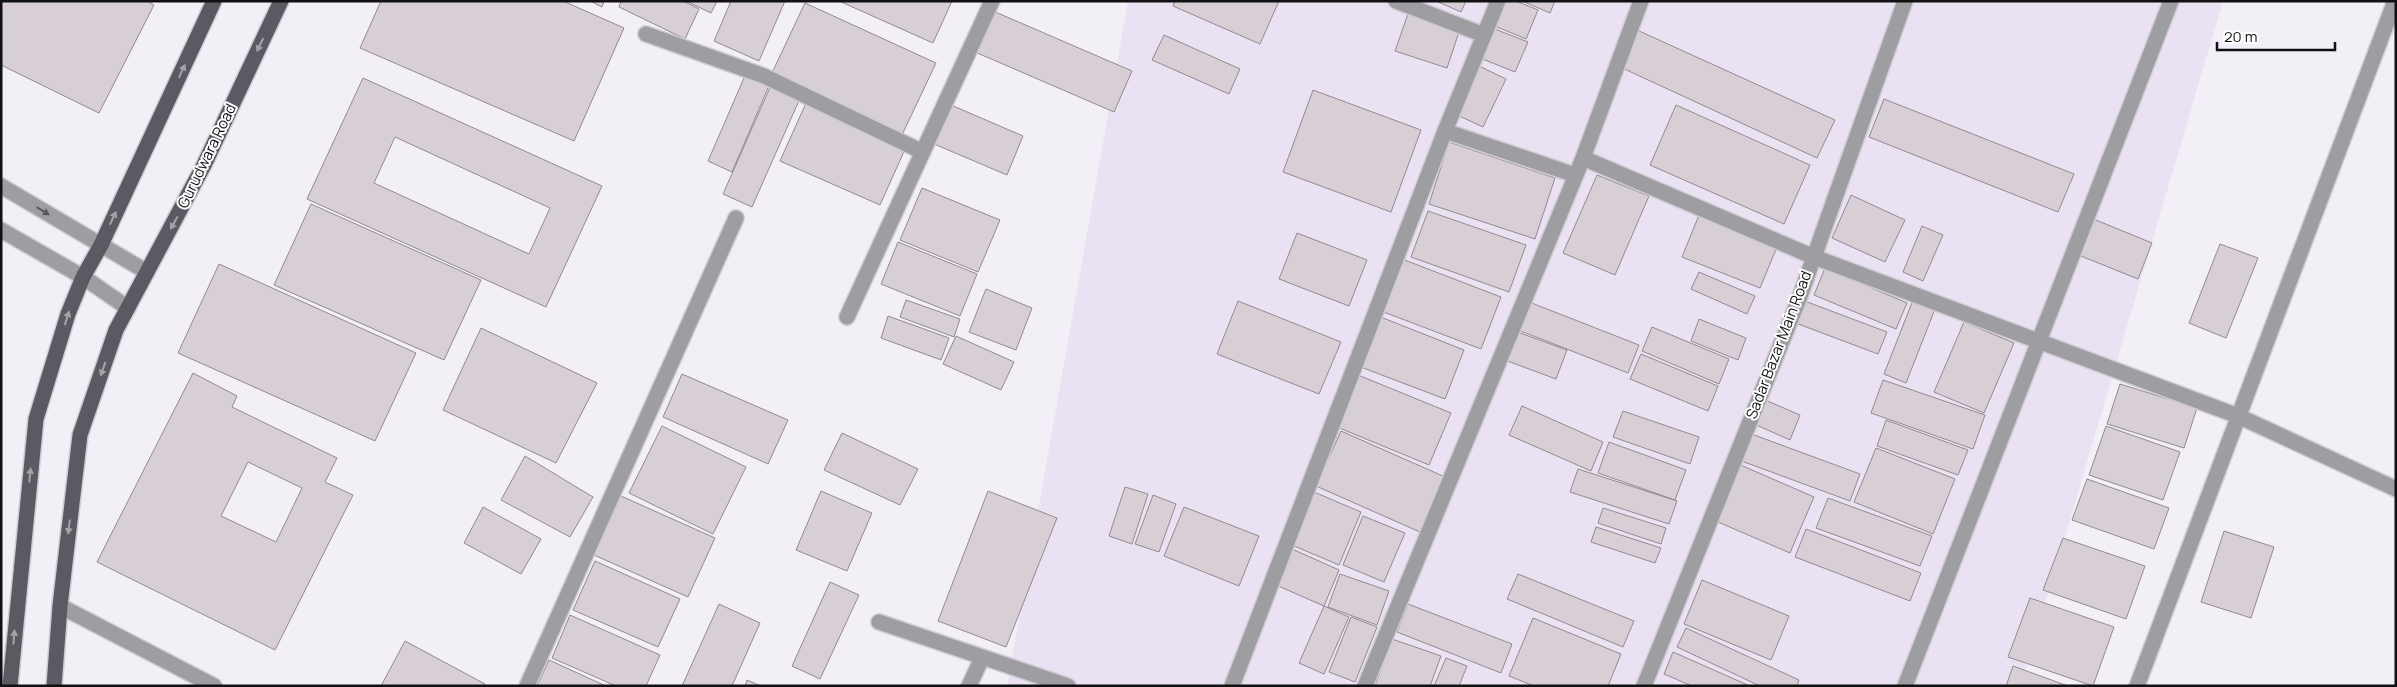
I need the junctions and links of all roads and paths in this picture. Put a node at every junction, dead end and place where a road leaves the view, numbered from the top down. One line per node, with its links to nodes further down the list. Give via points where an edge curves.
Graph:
1 (214, 1): 19 (main road, one-way to 1)
2 (281, 1): 21 (main road, Gurudwara Road, one-way to 21, via 200,173)
3 (992, 1): 13 (street)
4 (1396, 1): 11 (street)
5 (1498, 1): 11 (street)
6 (1641, 1): 14 (street)
7 (1905, 1): 20 (street, Sadar Bazar Main Road)
8 (2171, 1): 25 (street)
9 (2395, 1): 26 (street)
10 (646, 34): 13 (street, via 764,76)
11 (1484, 35): 12 (street)
12 (1445, 131): 15 (street); 31 (street)
13 (923, 152): 24 (street)
14 (1583, 158): 15 (street); 20 (street)
15 (1575, 175): 38 (street)
16 (1, 186): 19 (street, one-way to 19)
17 (736, 218): 35 (street)
18 (1, 230): 22 (street)
19 (101, 245): 21 (street); 22 (main road)
20 (1814, 257): 25 (street); 39 (street, Sadar Bazar Main Road)
21 (147, 272): 23 (main road, Gurudwara Road)
22 (83, 277): 23 (street); 32 (main road, one-way to 22, via 36,420 68,314)
23 (128, 308): 28 (main road, Gurudwara Road, one-way to 28, via 116,330 80,436)
24 (847, 318)
25 (2038, 341): 26 (street); 40 (street)
26 (2238, 416): 27 (street); 41 (street)
27 (2396, 488)
28 (60, 606): 33 (main road, Gurudwara Road); 34 (street)
29 (879, 622): 30 (street)
30 (982, 658): 36 (street); 37 (street)
31 (1239, 684)
32 (10, 686)
33 (54, 686)
34 (214, 686)
35 (527, 686)
36 (969, 686)
37 (1068, 686)
38 (1365, 686)
39 (1644, 686)
40 (1905, 686)
41 (2137, 686)

